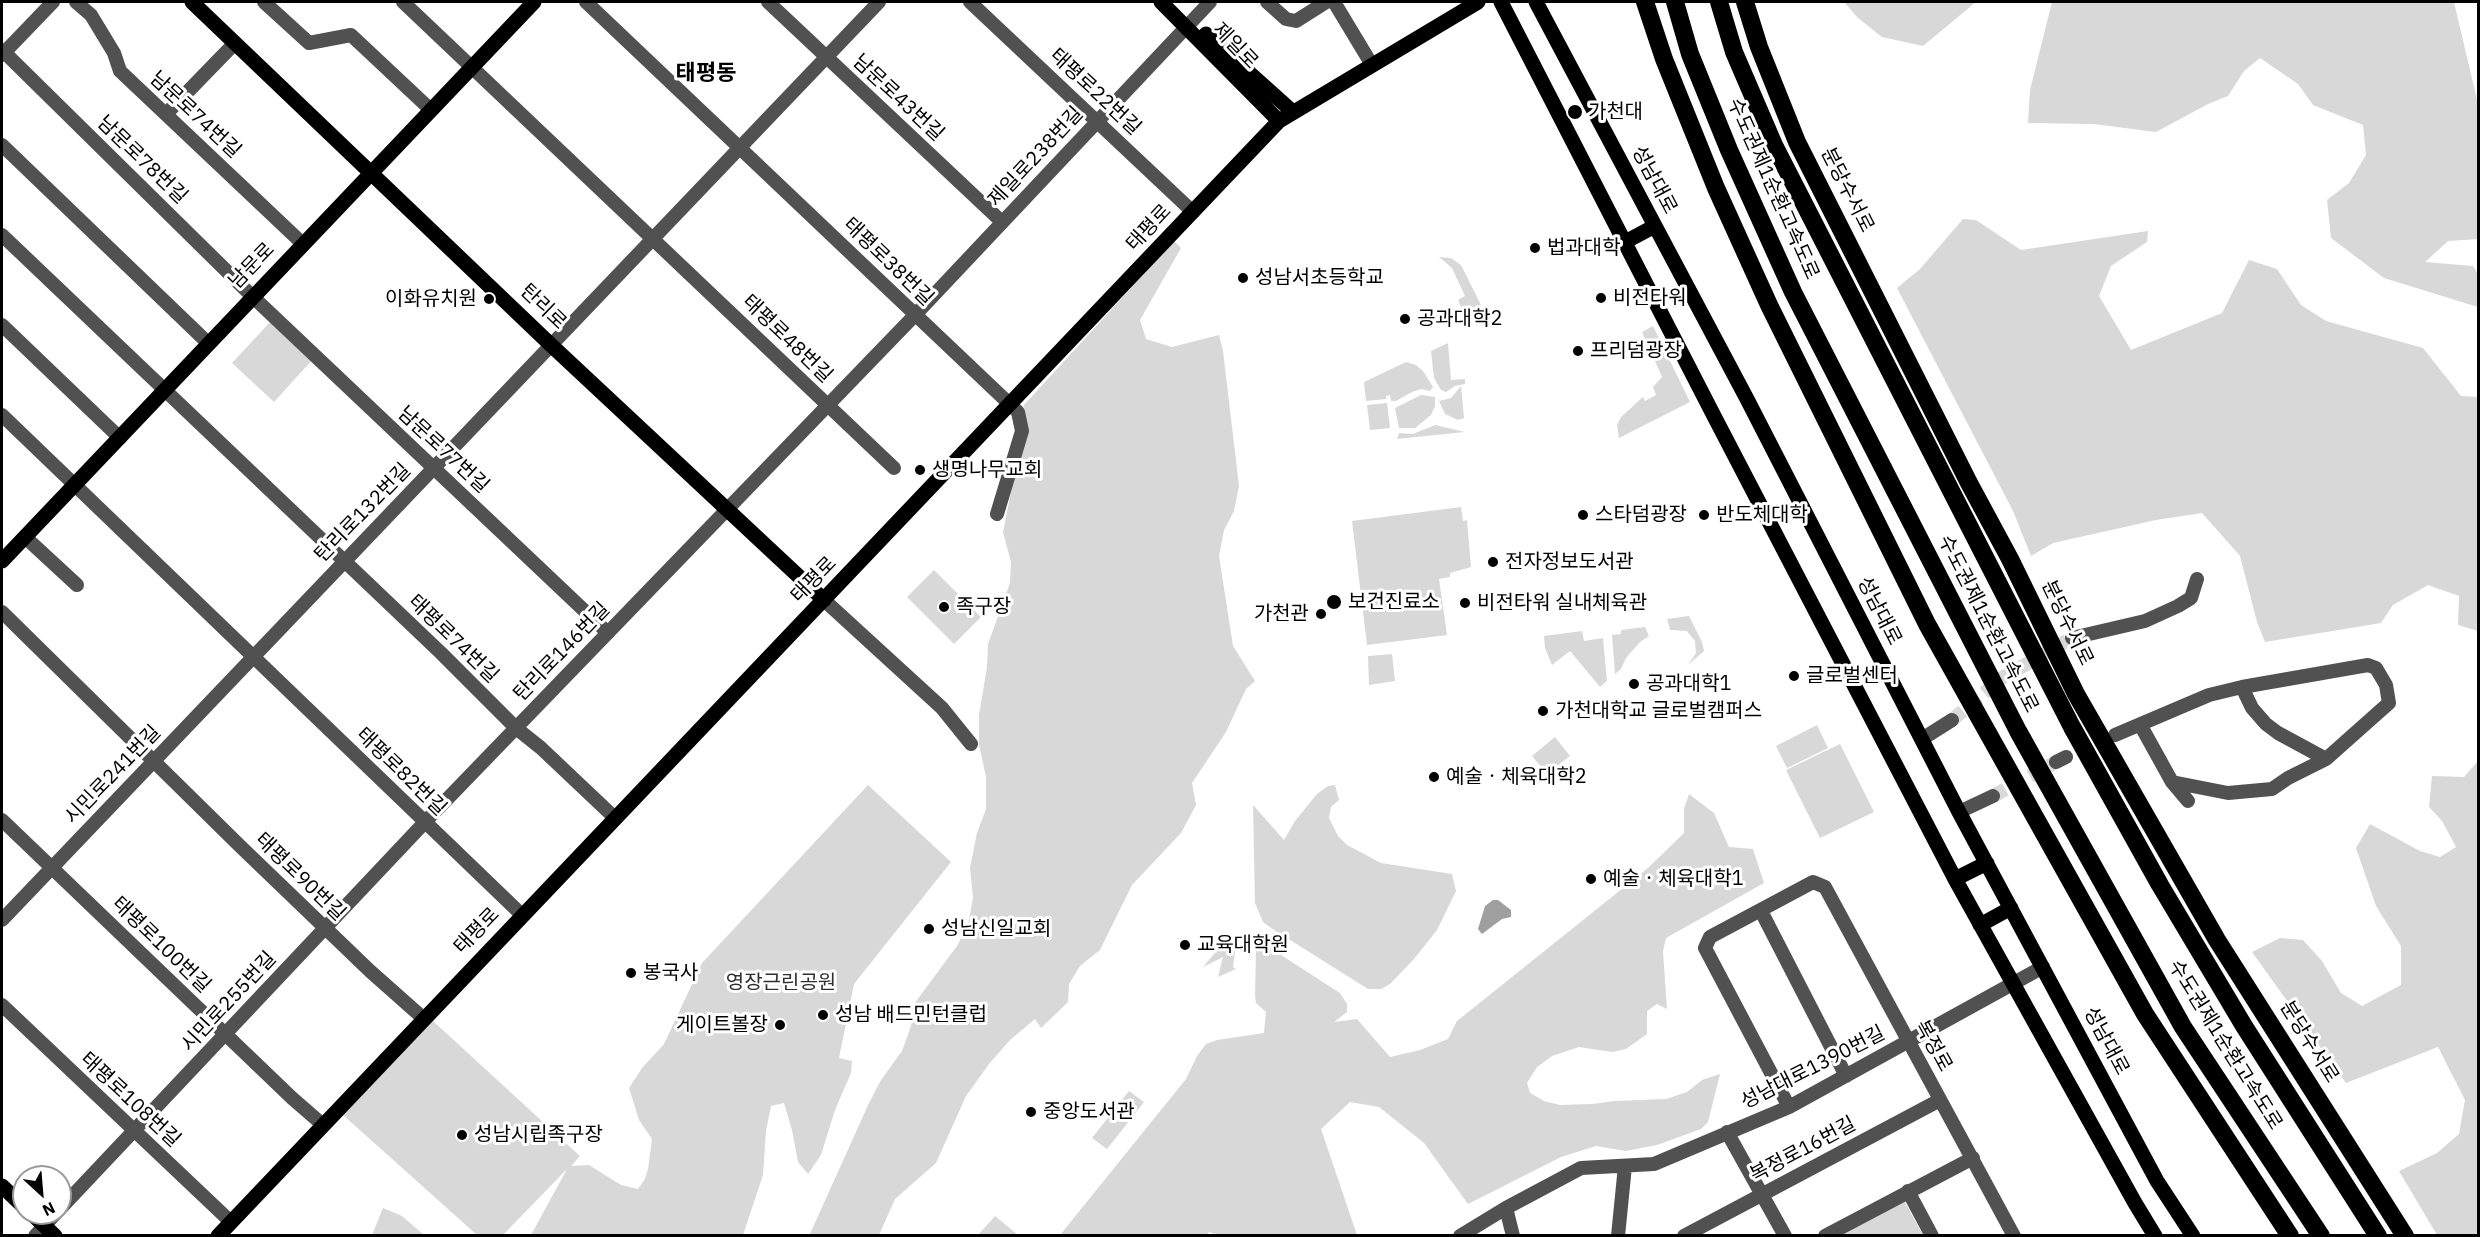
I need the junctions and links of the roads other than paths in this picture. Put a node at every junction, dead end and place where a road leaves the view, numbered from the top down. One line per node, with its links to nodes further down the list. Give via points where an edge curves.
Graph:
1 (51, 2): 26 (street)
2 (76, 2): 32 (street, 남문로74번길, via 91,15 120,71)
3 (192, 2): 25 (main road, 탄리로)
4 (264, 2): 30 (street, via 309,42 351,35)
5 (403, 2): 29 (street, 태평로48번길)
6 (534, 2): 29 (main road, 남문로)
7 (586, 2): 36 (street, 태평로38번길)
8 (768, 2): 27 (street, 남문로43번길)
9 (879, 2): 27 (street, 탄리로132번길)
10 (970, 2): 33 (street, 태평로22번길)
11 (1161, 2): 24 (main road, 제일로)
12 (1172, 2): 24 (main road, 제일로)
13 (1210, 2): 24 (street, 제일로238번길)
14 (1267, 2): 15 (street, via 1286,19 1296,21)
15 (1326, 2)
16 (1334, 2): 28 (street)
17 (1478, 2): 28 (main road, 태평로)
18 (1501, 2): 43 (main road)
19 (1536, 2): 40 (main road, 성남대로)
20 (1645, 2): 125 (highway, via 1720,199 1927,624 2145,1014)
21 (1675, 2): 126 (highway, 수도권제1순환고속도로, via 1690,54 1729,150 1793,292 2018,731 2183,1027)
22 (1719, 2): 127 (highway, via 1734,52 1773,144 2072,727 2244,1026)
23 (1745, 2): 128 (highway, 분당수서로, via 1797,142 2076,694 2217,940)
24 (1189, 23): 31 (main road, 제일로); 33 (street, 제일로238번길); 34 (main road, 제일로)
25 (235, 43): 32 (street); 37 (main road, 탄리로)
26 (2, 53): 45 (street, 남문로78번길)
27 (826, 57): 36 (street, 탄리로132번길); 39 (street, 남문로43번길)
28 (1372, 65): 31 (main road, 태평로)
29 (472, 66): 30 (main road, 남문로); 42 (street, 태평로48번길)
30 (431, 110): 37 (main road, 남문로)
31 (1293, 112): 34 (main road, 태평로)
32 (166, 114): 44 (street, 남문로74번길)
33 (1098, 120): 38 (street, 태평로22번길); 39 (street, 제일로238번길)
34 (1279, 121): 38 (main road, 태평로)
35 (2, 145): 48 (street)
36 (740, 147): 42 (street, 탄리로132번길); 46 (street, 태평로38번길)
37 (370, 171): 44 (main road, 남문로); 49 (main road, 탄리로)
38 (1193, 212): 51 (main road, 태평로)
39 (1002, 222): 46 (street, 제일로238번길)
40 (1655, 226): 43 (main road); 75 (main road, 성남대로)
41 (2, 235): 50 (street, 태평로74번길)
42 (652, 239): 49 (street, 탄리로132번길); 52 (street, 태평로48번길)
43 (1625, 242): 88 (main road)
44 (303, 244): 45 (main road, 남문로)
45 (252, 296): 48 (main road, 남문로); 55 (street, 남문로77번길)
46 (915, 315): 51 (street, 태평로38번길); 52 (street, 제일로238번길)
47 (2, 326): 54 (street)
48 (208, 343): 50 (main road, 남문로)
49 (551, 345): 55 (street, 탄리로132번길); 58 (main road, 탄리로)
50 (165, 389): 54 (main road, 남문로); 62 (street, 태평로74번길)
51 (1011, 404): 59 (street, via 1018,412 1022,431); 65 (main road, 태평로)
52 (828, 405): 56 (street, 태평로48번길); 58 (street, 탄리로146번길)
53 (2, 415): 57 (street, 태평로82번길)
54 (120, 438): 57 (main road, 남문로)
55 (434, 468): 62 (street, 탄리로132번길); 67 (street, 남문로77번길)
56 (894, 468)
57 (74, 485): 60 (main road, 남문로); 69 (street, 태평로82번길)
58 (726, 509): 65 (main road, 탄리로); 67 (street, 탄리로146번길)
59 (997, 514)
60 (25, 537): 61 (main road, 남문로); 64 (street)
61 (2, 561)
62 (344, 561): 69 (street, 탄리로132번길); 73 (street, 태평로74번길)
63 (2197, 579): 68 (street, via 2191,598 2178,606 2145,621)
64 (76, 585)
65 (824, 600): 76 (street, via 942,708); 83 (main road, 태평로)
66 (2, 612): 78 (street, 태평로90번길)
67 (608, 633): 73 (street, 탄리로146번길)
68 (2072, 638)
69 (253, 657): 78 (street, 시민로241번길); 85 (street, 태평로82번길)
70 (2242, 687): 72 (street, via 2208,695); 77 (street, via 2252,708 2266,724); 77 (street, via 2368,665 2376,668 2386,685 2389,703)
71 (1952, 720): 75 (street)
72 (2141, 726): 74 (street); 79 (street)
73 (516, 728): 83 (street, 태평로74번길); 85 (street, 탄리로146번길)
74 (2115, 735)
75 (1922, 739): 82 (main road, 성남대로)
76 (971, 744)
77 (2326, 759): 79 (street, via 2272,789 2228,793)
78 (154, 760): 87 (street, 시민로241번길); 94 (street, 태평로90번길)
79 (2172, 782): 81 (street)
80 (1993, 796): 82 (street)
81 (2188, 801)
82 (1959, 812): 86 (main road, 성남대로)
83 (615, 818): 91 (main road, 태평로)
84 (2, 820): 87 (street, 태평로100번길)
85 (425, 822): 91 (street, 태평로82번길); 94 (street, 시민로255번길)
86 (1987, 863): 88 (main road); 89 (main road, 성남대로)
87 (51, 868): 92 (street, 시민로241번길); 99 (street, 태평로100번길)
88 (1954, 879): 93 (main road)
89 (2011, 908): 93 (main road); 95 (main road, 성남대로)
90 (1761, 911): 100 (street, 복정로, via 1813,882 1825,888); 101 (street); 103 (street, via 1710,937 1705,948)
91 (522, 915): 98 (main road, 태평로)
92 (2, 920)
93 (1980, 925): 96 (main road)
94 (326, 928): 98 (street, 태평로90번길); 99 (street, 시민로255번길)
95 (2043, 967): 96 (street, 성남대로1390번길); 124 (main road, 성남대로, via 2157,1180)
96 (2012, 983): 100 (street, 성남대로1390번길); 123 (main road)
97 (2, 1005): 105 (street, 태평로108번길)
98 (423, 1018): 104 (main road, 태평로)
99 (226, 1034): 104 (street, 태평로100번길); 105 (street, 시민로255번길)
100 (1908, 1041): 101 (street, 성남대로1390번길); 102 (street, 복정로)
101 (1846, 1076): 103 (street, 성남대로1390번길)
102 (1940, 1100): 107 (street, 복정로); 110 (street, 복정로16번길)
103 (1789, 1107): 106 (street, 성남대로1390번길)
104 (323, 1125): 113 (main road, 태평로)
105 (134, 1131): 111 (street, 시민로255번길); 113 (street, 태평로108번길)
106 (1727, 1132): 108 (street, 성남대로1390번길, via 1654,1164); 110 (street)
107 (1973, 1158): 109 (street); 122 (street, 복정로)
108 (1625, 1166): 112 (street, 성남대로1390번길, via 1581,1168); 117 (street)
109 (1908, 1191): 120 (street); 121 (street)
110 (1762, 1193): 118 (street, 복정로16번길); 119 (street)
111 (72, 1196)
112 (1506, 1208): 115 (street, 성남대로1390번길); 116 (street)
113 (231, 1222): 114 (main road, 태평로)
114 (218, 1236)
115 (1460, 1236)
116 (1513, 1236)
117 (1618, 1236)
118 (1684, 1236)
119 (1785, 1236)
120 (1825, 1236)
121 (1932, 1236)
122 (2014, 1236)
123 (2155, 1236)
124 (2193, 1236)
125 (2289, 1236)
126 (2321, 1236)
127 (2378, 1236)
128 (2405, 1236)

